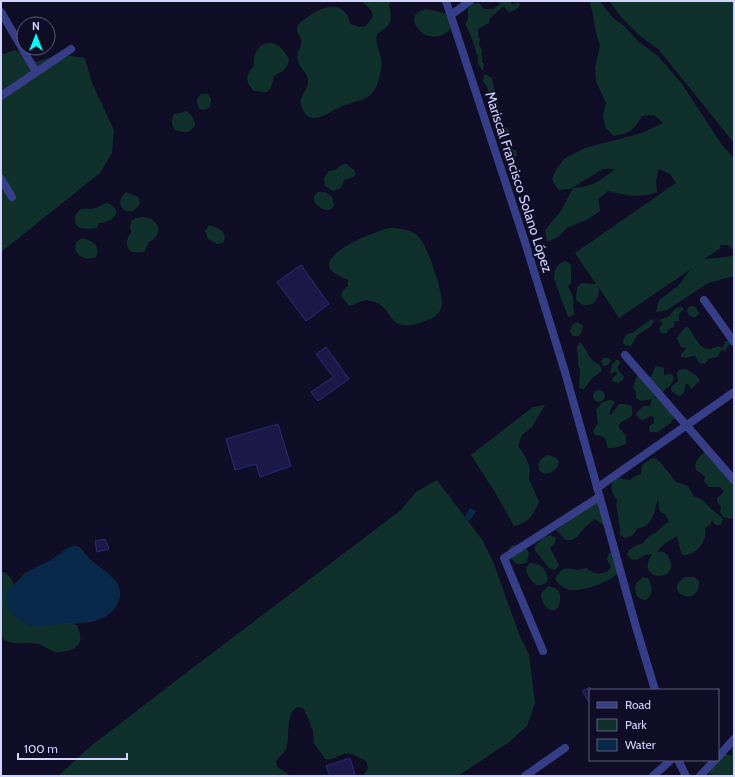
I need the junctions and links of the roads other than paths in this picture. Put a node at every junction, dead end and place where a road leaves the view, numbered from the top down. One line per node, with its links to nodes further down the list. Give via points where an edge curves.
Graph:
1 (446, 1): 4 (street, Mariscal Francisco Solano López)
2 (470, 1): 4 (street)
3 (1, 12): 6 (street)
4 (451, 15): 16 (street, Mariscal Francisco Solano López, via 565,372)
5 (71, 49): 6 (street)
6 (36, 72): 7 (street)
7 (1, 96)
8 (1, 179): 9 (street)
9 (12, 197)
10 (704, 300): 11 (street)
11 (734, 342)
12 (625, 356): 14 (street)
13 (734, 392): 14 (street)
14 (686, 425): 15 (street); 16 (street)
15 (734, 480)
16 (598, 493): 17 (street, via 504,558); 18 (street, Mariscal Francisco Solano López)
17 (543, 651)
18 (655, 689)
19 (734, 739): 21 (street)
20 (565, 748): 25 (street)
21 (719, 756)
22 (670, 761): 26 (street)
23 (678, 761): 27 (street)
24 (714, 761): 28 (street)
25 (525, 776)
26 (653, 776)
27 (686, 776)
28 (700, 776)

